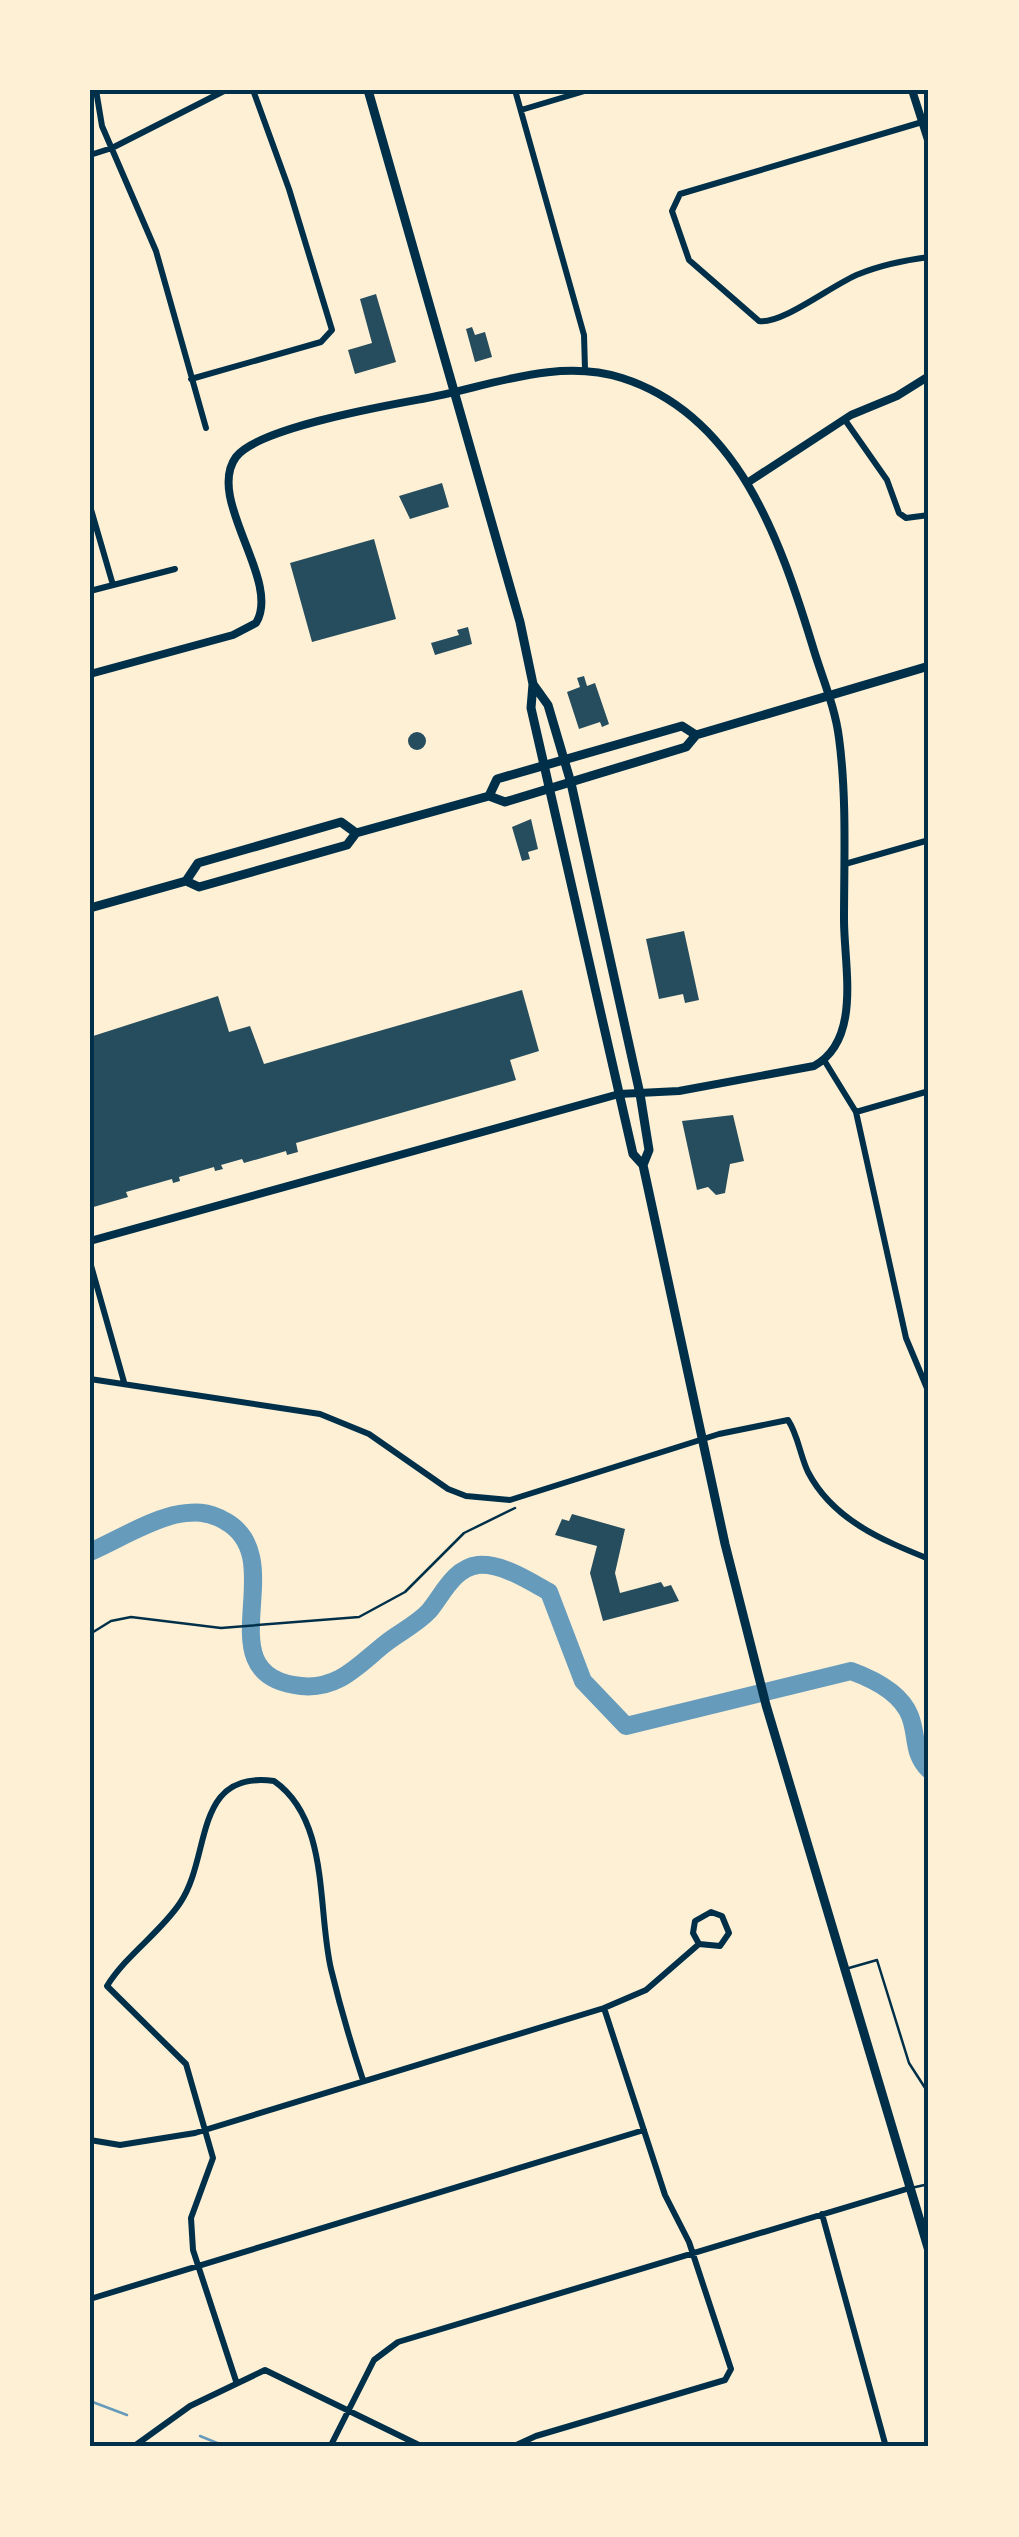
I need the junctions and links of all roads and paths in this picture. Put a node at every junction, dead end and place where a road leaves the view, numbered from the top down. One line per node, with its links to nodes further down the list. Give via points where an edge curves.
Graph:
1 (96, 90): 11 (street)
2 (226, 90): 11 (street)
3 (252, 90): 16 (street, via 332,330 328,339)
4 (368, 90): 17 (main road)
5 (515, 90): 8 (street)
6 (588, 90): 8 (street)
7 (912, 90): 9 (street)
8 (521, 110): 14 (street, via 584,335)
9 (926, 120): 10 (street); 13 (street, via 680,194 672,210 696,269 767,323 859,274)
10 (929, 143)
11 (112, 148): 12 (street); 16 (street, via 156,252)
12 (90, 154)
13 (929, 257)
14 (585, 369): 17 (street); 20 (street, via 673,403)
15 (929, 376): 18 (street)
16 (192, 379): 19 (street)
17 (452, 394): 27 (street, via 360,411 250,444 234,460 229,482 263,602 256,623); 28 (main road)
18 (844, 420): 20 (street); 22 (street, via 891,487 899,514)
19 (206, 428)
20 (747, 483): 29 (street, via 781,546)
21 (90, 506): 24 (street)
22 (929, 515)
23 (175, 569): 24 (street)
24 (112, 585): 25 (street)
25 (90, 592)
26 (929, 666): 29 (main road)
27 (90, 674)
28 (533, 684): 31 (main road, via 548,705); 32 (main road)
29 (828, 696): 30 (main road); 38 (street, via 839,738)
30 (696, 735): 31 (main road, via 682,726); 33 (main road, via 686,747)
31 (564, 760): 32 (main road); 33 (main road)
32 (545, 765): 34 (main road); 35 (main road, via 496,780)
33 (571, 782): 34 (main road); 44 (main road)
34 (551, 788): 35 (main road, via 505,802); 43 (main road)
35 (489, 796): 36 (main road)
36 (356, 833): 39 (main road, via 346,845 200,887); 39 (main road, via 341,822 266,842 198,862)
37 (929, 840): 38 (street)
38 (845, 864): 41 (street, via 844,1028)
39 (186, 880): 40 (main road)
40 (90, 908)
41 (824, 1060): 44 (street, via 773,1075); 45 (street)
42 (929, 1092): 45 (street)
43 (619, 1094): 44 (street); 46 (main road, via 633,1154); 47 (street)
44 (640, 1094): 46 (main road, via 650,1150)
45 (856, 1112): 51 (street, via 906,1338)
46 (643, 1166): 52 (main road)
47 (90, 1241)
48 (90, 1262): 50 (street)
49 (90, 1378): 50 (street)
50 (124, 1382): 52 (street, via 346,1423 466,1496 525,1498)
51 (929, 1393)
52 (702, 1440): 54 (street, via 788,1420 810,1476 838,1512); 57 (main road, via 766,1705)
53 (521, 1505): 55 (path, via 464,1532 375,1612 221,1628 132,1618)
54 (929, 1559)
55 (90, 1634)
56 (699, 1944): 56 (street, via 724,1943 728,1927 722,1916 704,1913 695,1921 692,1933); 58 (street, via 646,1990)
57 (844, 1970): 60 (lane, via 877,1960 910,2066); 65 (main road)
58 (604, 2008): 59 (street); 62 (street)
59 (364, 2080): 61 (street); 61 (street, via 330,1967 312,1842 300,1808 274,1782 242,1781 219,1796 211,1812 185,1895 107,1986 186,2064)
60 (929, 2094)
61 (206, 2130): 63 (street, via 162,2141); 69 (street, via 213,2158 190,2231)
62 (644, 2130): 68 (street, via 664,2196); 69 (street)
63 (90, 2140)
64 (929, 2184): 65 (lane)
65 (910, 2188): 66 (street); 67 (main road)
66 (822, 2214): 68 (street); 77 (street)
67 (929, 2251)
68 (692, 2253): 72 (street, via 398,2342 374,2360); 76 (street, via 731,2369 725,2380)
69 (198, 2266): 70 (street); 71 (street)
70 (90, 2299)
71 (236, 2381): 72 (street, via 276,2372); 73 (street)
72 (349, 2409): 74 (street); 75 (street)
73 (133, 2447)
74 (330, 2447)
75 (423, 2447)
76 (512, 2447)
77 (886, 2447)

